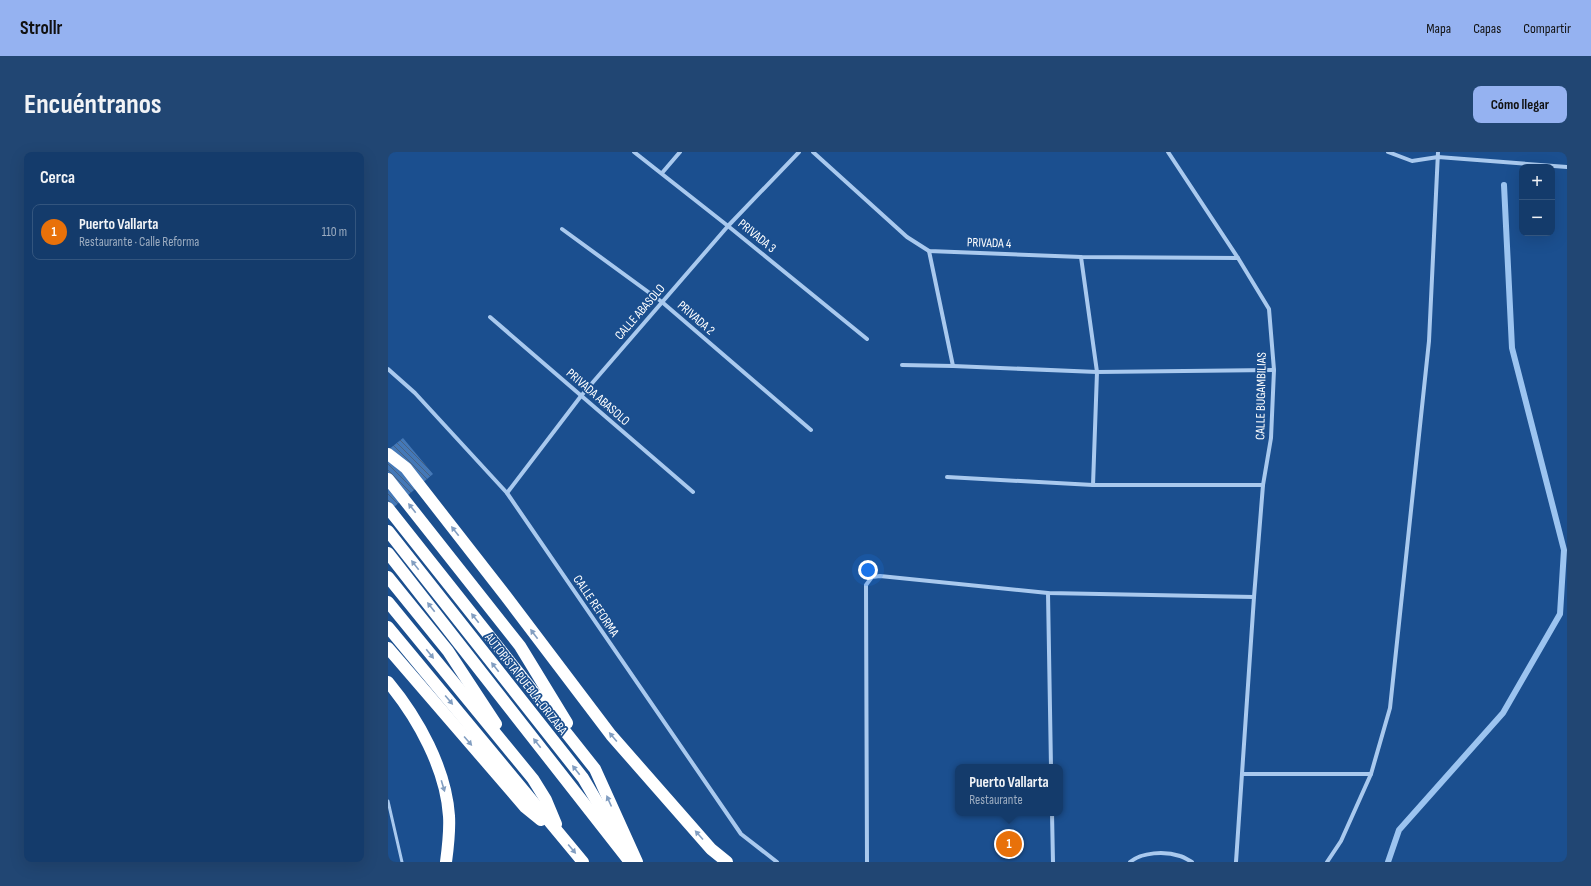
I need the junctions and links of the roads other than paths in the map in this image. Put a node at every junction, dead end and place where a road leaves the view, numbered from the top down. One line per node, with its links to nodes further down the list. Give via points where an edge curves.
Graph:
1 (634, 152): 10 (street, PRIVADA 3)
2 (680, 152): 10 (street)
3 (799, 152): 11 (street, CALLE ABASOLO)
4 (814, 152): 13 (street, via 907,237)
5 (1168, 152): 15 (street, CALLE BUGAMBILIAS)
6 (1388, 152): 8 (street, via 1412,160)
7 (1438, 152): 8 (street)
8 (1438, 158): 9 (street); 46 (street, via 1429,340 1391,700)
9 (1567, 167)
10 (662, 173): 11 (street, PRIVADA 3)
11 (728, 226): 16 (street, CALLE ABASOLO); 18 (street, PRIVADA 3)
12 (562, 229): 16 (street, PRIVADA 2)
13 (929, 251): 14 (street, PRIVADA 4); 20 (street)
14 (1081, 257): 15 (street, PRIVADA 4); 23 (street)
15 (1238, 258): 22 (street, CALLE BUGAMBILIAS, via 1270,309)
16 (662, 302): 24 (street, CALLE ABASOLO); 25 (street, PRIVADA 2)
17 (490, 316): 24 (street, PRIVADA ABASOLO)
18 (867, 339)
19 (902, 365): 20 (street)
20 (953, 366): 23 (street)
21 (388, 369): 32 (street, CALLE REFORMA, via 415,393)
22 (1274, 370): 23 (street); 30 (street, CALLE BUGAMBILIAS, via 1271,438)
23 (1097, 372): 29 (street)
24 (581, 396): 31 (street, PRIVADA ABASOLO); 32 (street, CALLE ABASOLO)
25 (811, 430)
26 (388, 454): 57 (highway, one-way to 26, via 711,849 611,735 406,468)
27 (947, 477): 29 (street)
28 (388, 479): 44 (highway, AUTOPISTA PUEBLA-ORIZABA, one-way to 28, via 520,646)
29 (1093, 485): 30 (street)
30 (1263, 485): 38 (street, CALLE BUGAMBILIAS)
31 (693, 492)
32 (507, 493): 58 (street, CALLE REFORMA, via 741,834)
33 (388, 508): 44 (highway, AUTOPISTA PUEBLA-ORIZABA, one-way to 33)
34 (388, 531): 55 (highway, AUTOPISTA PUEBLA-ORIZABA, one-way to 34, via 583,778)
35 (388, 553): 54 (highway, AUTOPISTA PUEBLA-ORIZABA, one-way to 35)
36 (388, 577): 47 (highway, via 448,651)
37 (1048, 593): 38 (street); 43 (street); 59 (street, via 880,576 872,577 866,585)
38 (1254, 597): 45 (street, CALLE BUGAMBILIAS)
39 (388, 602): 47 (highway, one-way to 47)
40 (388, 627): 50 (highway, one-way to 50)
41 (388, 648): 50 (highway, one-way to 50, via 525,807)
42 (388, 682): 52 (highway, one-way to 52, via 428,743 438,767 449,816)
43 (1052, 764)
44 (595, 769): 56 (highway, AUTOPISTA PUEBLA-ORIZABA, one-way to 44)
45 (1242, 774): 46 (street); 63 (street, CALLE BUGAMBILIAS)
46 (1371, 774): 64 (street, via 1341,841)
47 (533, 779): 50 (highway, via 546,800)
48 (388, 801): 51 (lane)
49 (1052, 816): 60 (street)
50 (561, 836): 53 (highway, one-way to 53)
51 (402, 862)
52 (446, 862)
53 (583, 862)
54 (630, 862)
55 (633, 862)
56 (637, 862)
57 (727, 862)
58 (777, 862)
59 (867, 862)
60 (1053, 862)
61 (1130, 862): 62 (street, via 1135,858 1156,853 1180,856)
62 (1192, 862)
63 (1236, 862)
64 (1326, 862)

